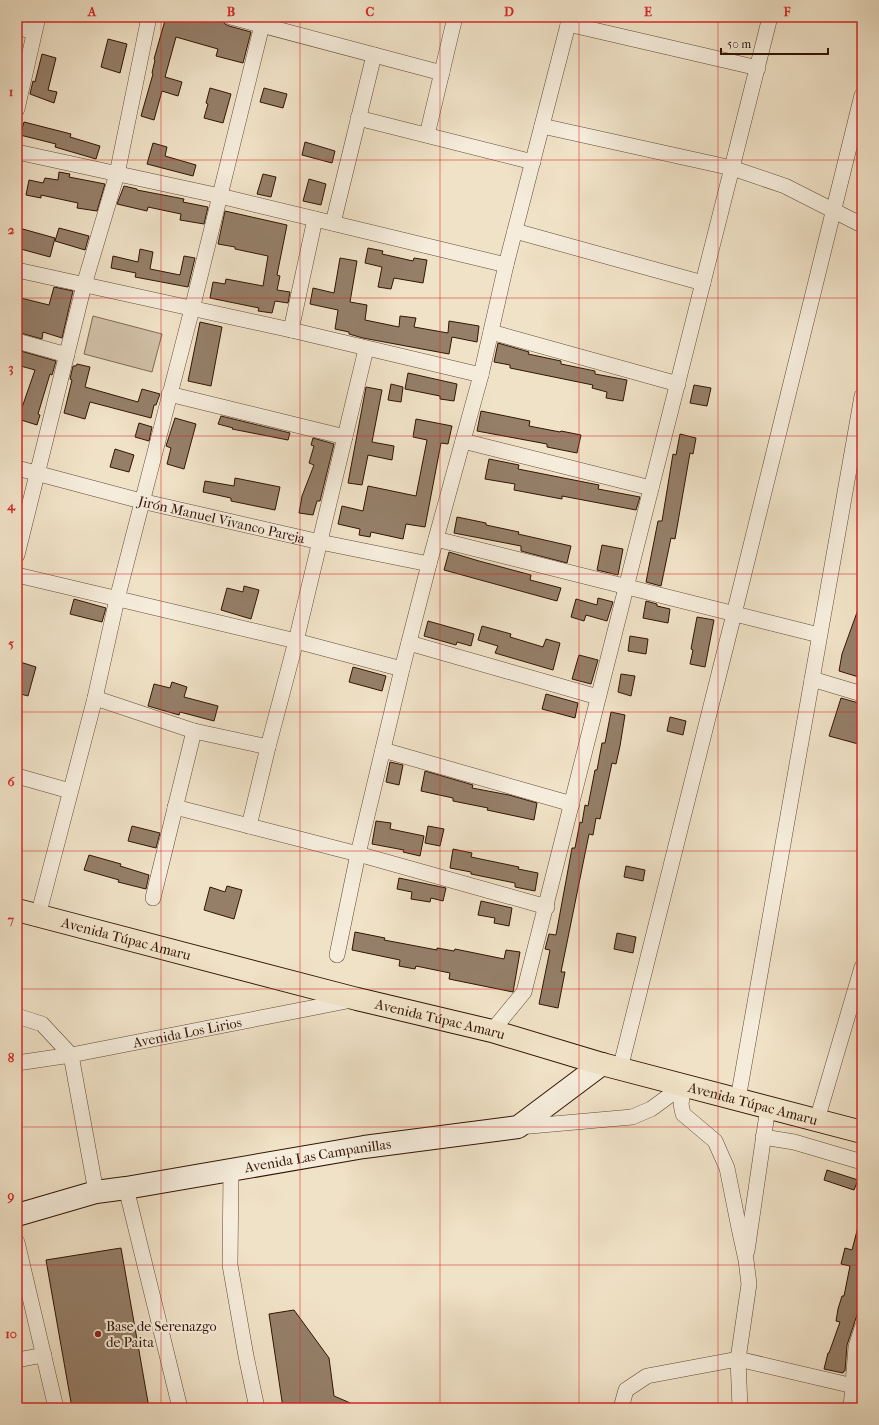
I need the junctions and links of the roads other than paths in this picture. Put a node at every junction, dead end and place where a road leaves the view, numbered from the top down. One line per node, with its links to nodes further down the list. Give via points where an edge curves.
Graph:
1 (149, 17): 20 (street)
2 (231, 17): 5 (street)
3 (455, 17): 11 (street)
4 (770, 17): 10 (street)
5 (263, 21): 9 (street); 21 (street)
6 (569, 21): 10 (street); 15 (street)
7 (36, 24): 8 (street); 13 (street)
8 (17, 27)
9 (374, 55): 11 (street); 14 (street)
10 (758, 68): 19 (street)
11 (442, 73): 16 (street)
12 (862, 95): 22 (street)
13 (17, 110)
14 (358, 118): 16 (street); 24 (street)
15 (542, 126): 18 (street); 19 (street)
16 (427, 135): 18 (street)
17 (17, 152): 20 (street)
18 (533, 162): 26 (street)
19 (732, 168): 22 (street, via 785,186); 29 (street)
20 (117, 174): 21 (street); 30 (street)
21 (220, 196): 23 (street); 31 (street)
22 (834, 210): 25 (street); 54 (street)
23 (315, 220): 24 (street); 32 (street)
24 (333, 223): 27 (street)
25 (862, 225)
26 (515, 231): 27 (street); 29 (street)
27 (506, 265): 33 (street)
28 (17, 270): 30 (street)
29 (703, 283): 38 (street)
30 (84, 285): 31 (street); 36 (street)
31 (192, 309): 32 (street); 39 (street)
32 (291, 330): 35 (street)
33 (491, 332): 37 (street); 38 (street)
34 (17, 341): 36 (street)
35 (366, 349): 37 (street); 41 (street)
36 (67, 355): 44 (street)
37 (481, 375): 42 (street)
38 (678, 384): 45 (street)
39 (169, 394): 41 (street); 46 (street)
40 (862, 396): 55 (street)
41 (345, 437): 48 (street)
42 (463, 441): 45 (street); 47 (street)
43 (17, 468): 44 (street, Jirón Manuel Vivanco Pareja)
44 (37, 473): 46 (street, Jirón Manuel Vivanco Pareja); 49 (street)
45 (651, 488): 52 (street)
46 (142, 501): 48 (street, Jirón Manuel Vivanco Pareja); 53 (street)
47 (436, 539): 50 (street); 52 (street)
48 (320, 542): 50 (street, Jirón Manuel Vivanco Pareja); 56 (street)
49 (17, 556)
50 (429, 564): 57 (street)
51 (17, 574): 53 (street)
52 (626, 587): 54 (street); 61 (street)
53 (117, 599): 56 (street); 62 (street)
54 (734, 614): 55 (street); 85 (street)
55 (819, 635): 59 (street)
56 (296, 641): 58 (street); 64 (street)
57 (409, 643): 58 (street); 61 (street)
58 (402, 669): 65 (street)
59 (812, 679): 60 (street); 87 (street)
60 (862, 694)
61 (598, 697): 68 (street)
62 (95, 698): 63 (street); 67 (street)
63 (194, 731): 64 (street); 69 (street)
64 (268, 747): 70 (street)
65 (383, 750): 68 (street); 71 (street)
66 (17, 776): 67 (street)
67 (70, 791): 75 (street)
68 (572, 804): 73 (street)
69 (175, 807): 70 (street); 72 (street)
70 (250, 826): 71 (street)
71 (358, 854): 73 (street); 76 (street)
72 (153, 898)
73 (547, 907): 82 (street, via 524,992)
74 (17, 910): 75 (main road, Avenida Túpac Amaru)
75 (38, 916): 78 (main road, Avenida Túpac Amaru)
76 (337, 955)
77 (862, 967): 89 (street)
78 (357, 999): 82 (main road, Avenida Túpac Amaru); 83 (street, Avenida Los Lirios)
79 (17, 1009): 81 (street)
80 (17, 1016): 81 (street)
81 (32, 1021): 83 (street, via 42,1024)
82 (492, 1031): 85 (main road, Avenida Túpac Amaru)
83 (71, 1055): 84 (street, Avenida Los Lirios); 96 (street)
84 (17, 1063)
85 (611, 1066): 86 (main road, Avenida Túpac Amaru); 90 (street, Avenida Las Campanillas)
86 (684, 1085): 87 (main road, Avenida Túpac Amaru); 90 (street, via 651,1109 632,1117); 99 (street, via 681,1104 683,1114 715,1141 727,1168)
87 (738, 1099): 88 (main road, Avenida Túpac Amaru)
88 (768, 1107): 89 (main road, Avenida Túpac Amaru); 92 (street)
89 (817, 1120): 91 (main road, Avenida Túpac Amaru)
90 (518, 1127): 94 (street, Avenida Las Campanillas, via 364,1147)
91 (862, 1132)
92 (764, 1137): 93 (street, via 794,1142); 99 (street)
93 (862, 1162)
94 (232, 1170): 95 (street, Avenida Las Campanillas); 107 (street, via 230,1265)
95 (126, 1188): 96 (street, Avenida Las Campanillas); 106 (street)
96 (96, 1192): 97 (street, Avenida Las Campanillas)
97 (17, 1215)
98 (17, 1242): 101 (street)
99 (746, 1260): 102 (street, via 749,1284)
100 (862, 1328): 104 (street, via 856,1347)
101 (44, 1355): 103 (street); 105 (street)
102 (738, 1359): 104 (street); 108 (street, via 647,1376 626,1390); 109 (street)
103 (17, 1360)
104 (857, 1386): 110 (street)
105 (56, 1408)
106 (180, 1408)
107 (257, 1408)
108 (621, 1408)
109 (740, 1408)
110 (851, 1408)

